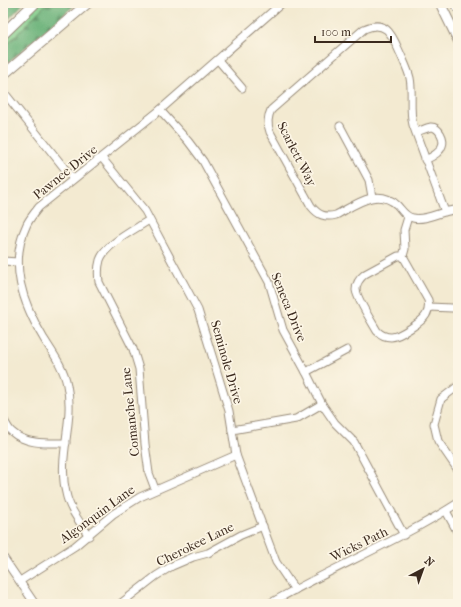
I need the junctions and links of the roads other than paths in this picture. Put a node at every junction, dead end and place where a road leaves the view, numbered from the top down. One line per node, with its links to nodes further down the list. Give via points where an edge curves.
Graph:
1 (35, 3): 7 (highway)
2 (88, 3): 10 (main road)
3 (282, 3): 9 (street, Pawnee Drive)
4 (440, 3): 8 (main road)
5 (456, 3): 6 (main road)
6 (458, 8)
7 (3, 34)
8 (458, 40)
9 (218, 60): 11 (street); 13 (street, Pawnee Drive)
10 (3, 75)
11 (242, 88)
12 (3, 91): 18 (street)
13 (160, 110): 16 (street, Pawnee Drive); 30 (street, Seneca Drive, via 203,161 269,282 283,330)
14 (340, 126): 19 (street, via 369,180)
15 (416, 132): 17 (street, Scarlett Way); 17 (street, via 429,127 436,129 442,138 441,149); 19 (street, Scarlett Way, via 411,116 411,84 408,71 392,35 384,27 374,25 364,29 270,110 267,119 270,132 315,212 330,216)
16 (102, 158): 18 (street, Pawnee Drive); 23 (street, Seminole Drive)
17 (426, 160): 21 (street, Scarlett Way)
18 (73, 179): 26 (street, Pawnee Drive, via 39,207 28,223 20,241)
19 (372, 197): 22 (street, via 388,198)
20 (458, 210): 21 (street)
21 (444, 212): 22 (street, via 419,218)
22 (408, 217): 24 (street, via 404,230)
23 (150, 220): 34 (street, Seminole Drive, via 198,310 222,384); 38 (street, Comanche Lane, via 110,246 101,258 98,272 99,282 133,349 139,368 145,444 149,473)
24 (403, 256): 27 (street, via 428,300); 27 (street, via 398,256 361,277 357,285 357,295 377,331 387,336 398,336 421,320)
25 (3, 261): 26 (street)
26 (18, 262): 35 (street, Pawnee Drive, via 21,288 26,303 67,383 70,402)
27 (429, 307): 28 (street)
28 (452, 308)
29 (347, 350): 30 (street)
30 (306, 372): 32 (street, Seneca Drive)
31 (458, 386): 37 (street, via 441,399 434,424 438,441)
32 (322, 404): 34 (street, via 296,419); 43 (street, Seneca Drive, via 335,423 354,442)
33 (3, 419): 35 (street, via 12,432 21,438 38,442)
34 (232, 430): 36 (street, Seminole Drive)
35 (66, 443): 44 (street, Pawnee Drive, via 63,478 66,494 72,511)
36 (236, 455): 38 (street, Algonquin Lane); 41 (street, Seminole Drive)
37 (458, 470)
38 (155, 489): 44 (street, Algonquin Lane, via 126,505)
39 (458, 503): 40 (street, Wicks Path)
40 (446, 511): 42 (street); 43 (street, Wicks Path)
41 (263, 526): 47 (street, Seminole Drive, via 276,562); 49 (street, Cherokee Lane, via 208,553 172,566)
42 (458, 533)
43 (404, 535): 47 (street, Wicks Path)
44 (88, 536): 46 (street, Algonquin Lane)
45 (3, 557): 46 (street)
46 (20, 581): 48 (street)
47 (295, 590): 50 (street, Wicks Path)
48 (35, 604)
49 (120, 604)
50 (269, 604)

